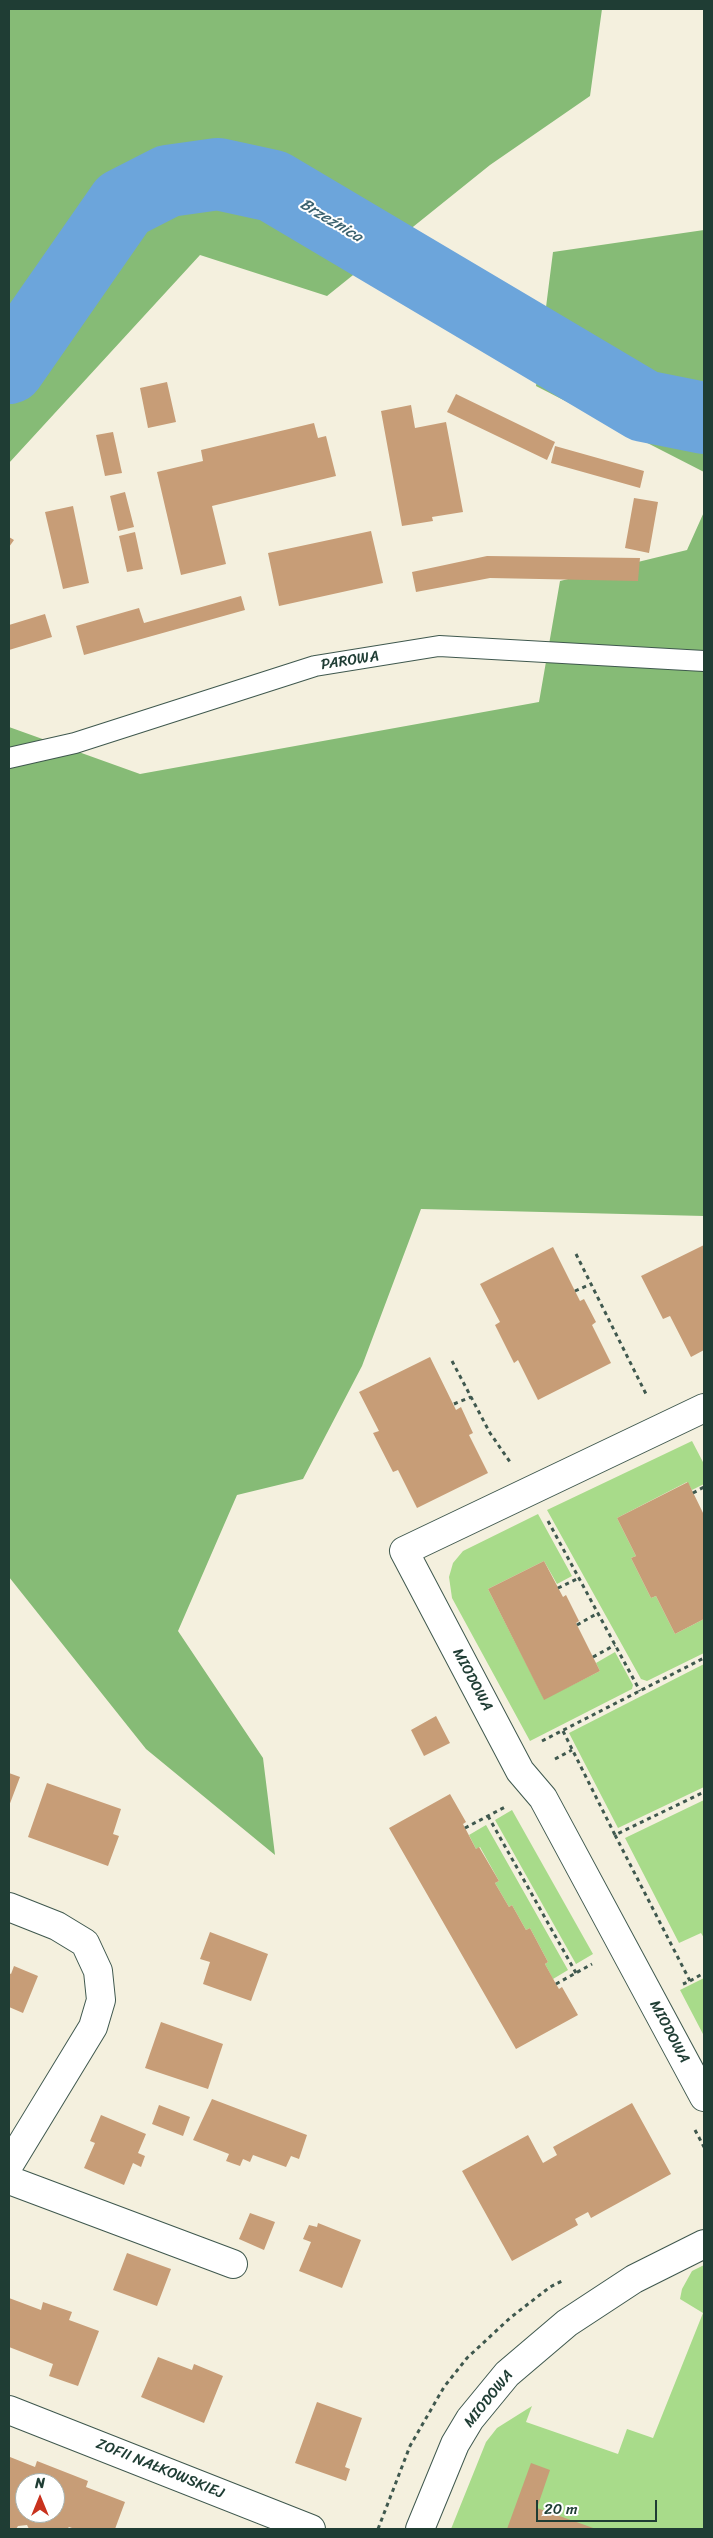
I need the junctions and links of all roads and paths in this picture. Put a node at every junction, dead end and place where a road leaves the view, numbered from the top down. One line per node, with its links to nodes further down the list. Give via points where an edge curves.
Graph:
1 (704, 661): 2 (lane, PAROWA, via 439,646 315,666 75,743)
2 (9, 758)
3 (576, 1254): 4 (path)
4 (591, 1284): 5 (path); 10 (path)
5 (575, 1291)
6 (452, 1361): 7 (path)
7 (471, 1397): 8 (path); 12 (path, via 490,1433)
8 (454, 1404)
9 (704, 1408): 10 (street, MIODOWA)
10 (664, 1427): 12 (street, MIODOWA)
11 (704, 1487): 13 (path)
12 (530, 1491): 25 (street, MIODOWA, via 404,1551)
13 (693, 1493)
14 (546, 1516): 15 (path)
15 (579, 1578): 16 (path); 17 (path)
16 (558, 1588)
17 (598, 1613): 18 (path); 19 (path)
18 (577, 1625)
19 (615, 1645): 20 (path); 22 (path)
20 (593, 1657)
21 (704, 1658): 22 (path)
22 (640, 1691): 23 (path)
23 (563, 1731): 24 (path); 25 (path)
24 (572, 1750): 25 (path, via 539,1768); 26 (path, via 615,1835)
25 (521, 1752): 34 (street, MIODOWA, via 520,1771 543,1798)
26 (704, 1792)
27 (488, 1816): 30 (path)
28 (9, 1907): 35 (street, via 57,1926 85,1943 98,1971 101,2000 93,2027)
29 (601, 1959): 30 (path)
30 (576, 1973): 33 (path)
31 (704, 1974): 32 (path)
32 (690, 1981)
33 (556, 1984)
34 (704, 2097)
35 (9, 2165)
36 (9, 2180): 38 (street)
37 (704, 2244): 41 (street, MIODOWA, via 634,2279 567,2323 507,2374 470,2419 455,2444)
38 (233, 2264)
39 (9, 2410): 40 (street, ZOFII NAŁKOWSKIEJ)
40 (311, 2529)
41 (420, 2529)

